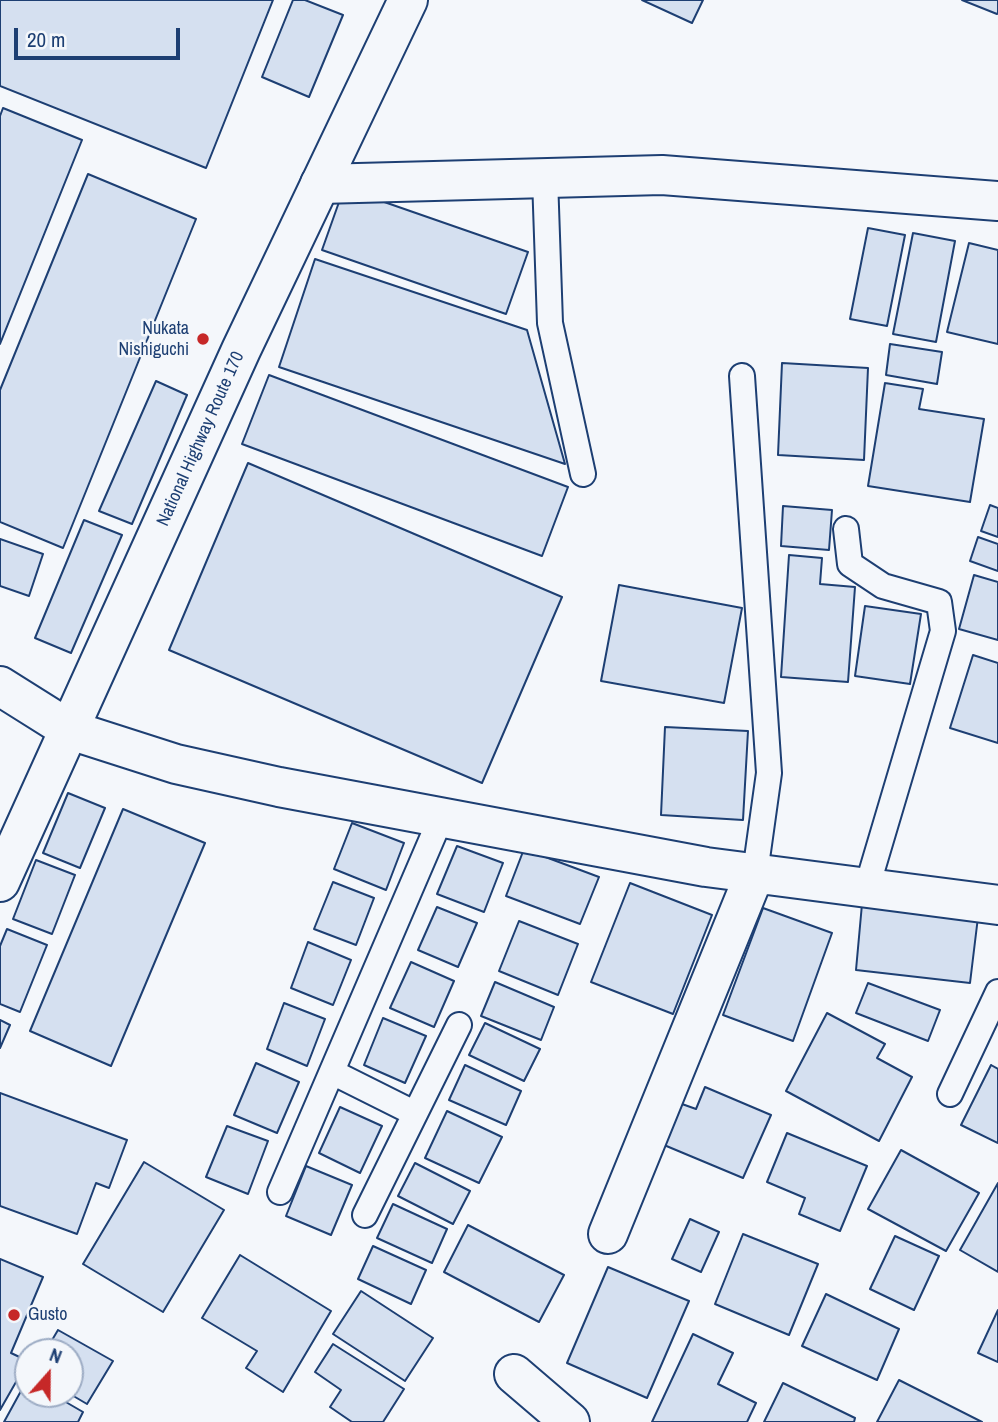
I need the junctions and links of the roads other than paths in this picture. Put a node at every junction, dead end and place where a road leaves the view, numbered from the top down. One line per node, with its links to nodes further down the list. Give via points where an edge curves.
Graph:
1 (408, 0): 3 (main road, National Highway Route 170)
2 (545, 178): 3 (main road); 4 (main road, via 662,175); 6 (lane, via 550,323)
3 (320, 184): 9 (main road, National Highway Route 170)
4 (998, 201)
5 (742, 376): 11 (lane, via 769,774)
6 (583, 474)
7 (846, 528): 13 (lane, via 850,564 883,586 939,602 943,631)
8 (0, 686): 9 (main road)
9 (70, 730): 10 (main road, via 189,767); 12 (main road, National Highway Route 170)
10 (440, 820): 11 (main road); 17 (lane)
11 (755, 873): 13 (main road); 22 (main road)
12 (0, 882)
13 (867, 887): 14 (main road)
14 (998, 905)
15 (998, 992): 18 (lane)
16 (459, 1025): 19 (lane)
17 (332, 1072): 19 (lane); 20 (lane)
18 (950, 1094)
19 (414, 1113): 21 (lane)
20 (280, 1192)
21 (365, 1215)
22 (608, 1234)
23 (514, 1374): 24 (main road)
24 (570, 1422)

